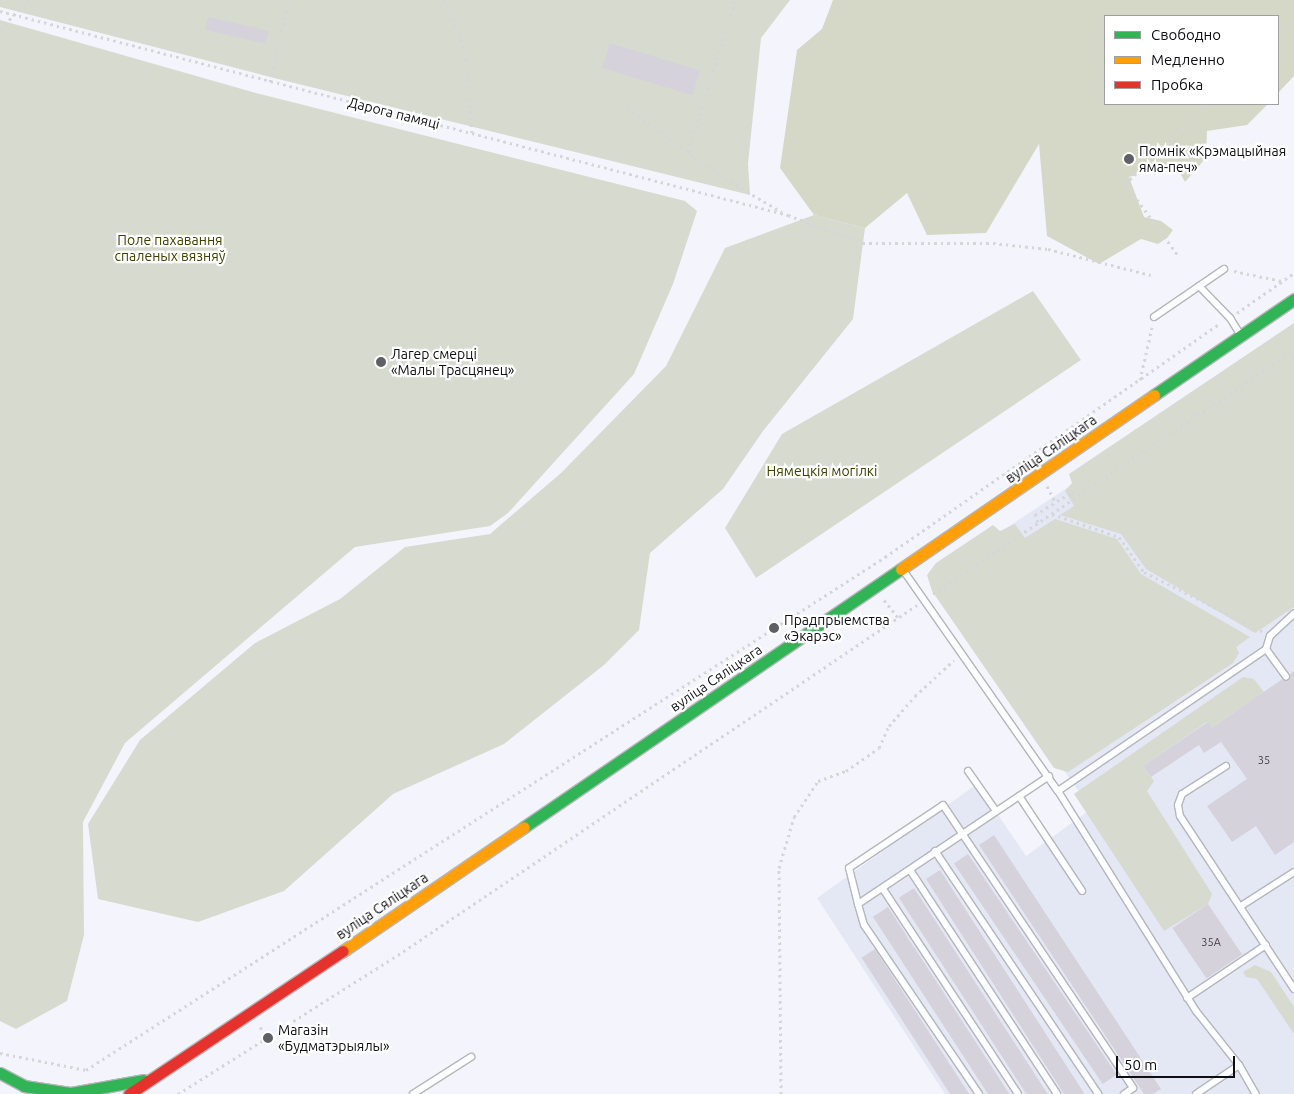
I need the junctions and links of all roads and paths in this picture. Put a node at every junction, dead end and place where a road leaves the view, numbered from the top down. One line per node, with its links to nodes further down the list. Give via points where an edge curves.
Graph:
1 (29, 0): 6 (path)
2 (289, 0): 10 (path)
3 (444, 0): 13 (path, via 459,33 466,60)
4 (735, 0): 14 (path)
5 (0, 11): 6 (path, Дарога памяці)
6 (15, 15): 8 (path); 10 (path, Дарога памяці)
7 (1294, 20): 9 (path)
8 (0, 29)
9 (1279, 35)
10 (270, 82): 13 (path, Дарога памяці)
11 (1207, 105): 16 (path)
12 (627, 108): 14 (path)
13 (472, 134): 17 (path, Дарога памяці)
14 (688, 152): 17 (path, via 750,195)
15 (1114, 168): 16 (path)
16 (1125, 184): 18 (path)
17 (788, 215): 21 (path, via 863,243 993,243 1048,249)
18 (1178, 255)
19 (1224, 269): 22 (path); 23 (lane)
20 (1294, 273): 22 (path)
21 (1151, 275)
22 (1283, 281): 26 (path)
23 (1199, 286): 25 (lane); 26 (lane)
24 (1294, 299): 27 (main road, вуліца Сяліцкага)
25 (1154, 317): 29 (path)
26 (1230, 318): 27 (lane); 29 (path)
27 (1240, 335): 33 (main road, вуліца Сяліцкага)
28 (1294, 350): 30 (path)
29 (1140, 380): 57 (path, via 885,557 86,1070)
30 (1080, 494): 31 (path); 32 (path, via 1072,492 1035,515)
31 (1051, 513): 32 (path); 36 (path, via 1119,537 1144,572)
32 (1038, 522): 34 (path)
33 (902, 567): 34 (lane); 61 (main road, вуліца Сяліцкага, via 267,1004)
34 (925, 600): 38 (lane); 63 (path, via 398,955)
35 (1294, 614): 36 (lane)
36 (1270, 636): 37 (lane)
37 (1266, 649): 39 (lane); 43 (lane)
38 (962, 652): 42 (lane); 65 (path, via 915,696 889,726 879,748 846,771 818,781 794,817 779,868)
39 (1286, 677)
40 (1226, 766): 53 (lane, via 1182,794 1178,805 1180,816)
41 (968, 771): 45 (lane)
42 (1048, 776): 43 (lane); 44 (lane)
43 (1058, 791): 56 (lane)
44 (1019, 796): 45 (lane); 51 (lane)
45 (996, 811): 46 (lane)
46 (962, 834): 47 (lane); 52 (lane, via 943,805 919,820 849,868); 70 (lane, via 1133,1088)
47 (935, 851): 48 (lane); 69 (lane)
48 (910, 870): 50 (lane); 68 (lane)
49 (1294, 872): 53 (lane)
50 (883, 889): 52 (lane); 67 (lane)
51 (1082, 892)
52 (858, 904): 66 (lane, via 864,925)
53 (1242, 906): 54 (lane)
54 (1266, 945): 55 (lane); 56 (lane)
55 (1294, 989)
56 (1187, 998): 59 (lane)
57 (0, 1052)
58 (471, 1057): 64 (lane)
59 (1239, 1065): 71 (lane); 72 (lane)
60 (0, 1073): 61 (main road, вуліца Сяліцкага, via 24,1086 71,1093)
61 (154, 1078): 62 (main road, вуліца Сяліцкага)
62 (129, 1094)
63 (178, 1094)
64 (413, 1094)
65 (781, 1094)
66 (979, 1094)
67 (1018, 1094)
68 (1057, 1094)
69 (1098, 1094)
70 (1124, 1094)
71 (1196, 1094)
72 (1256, 1094)

